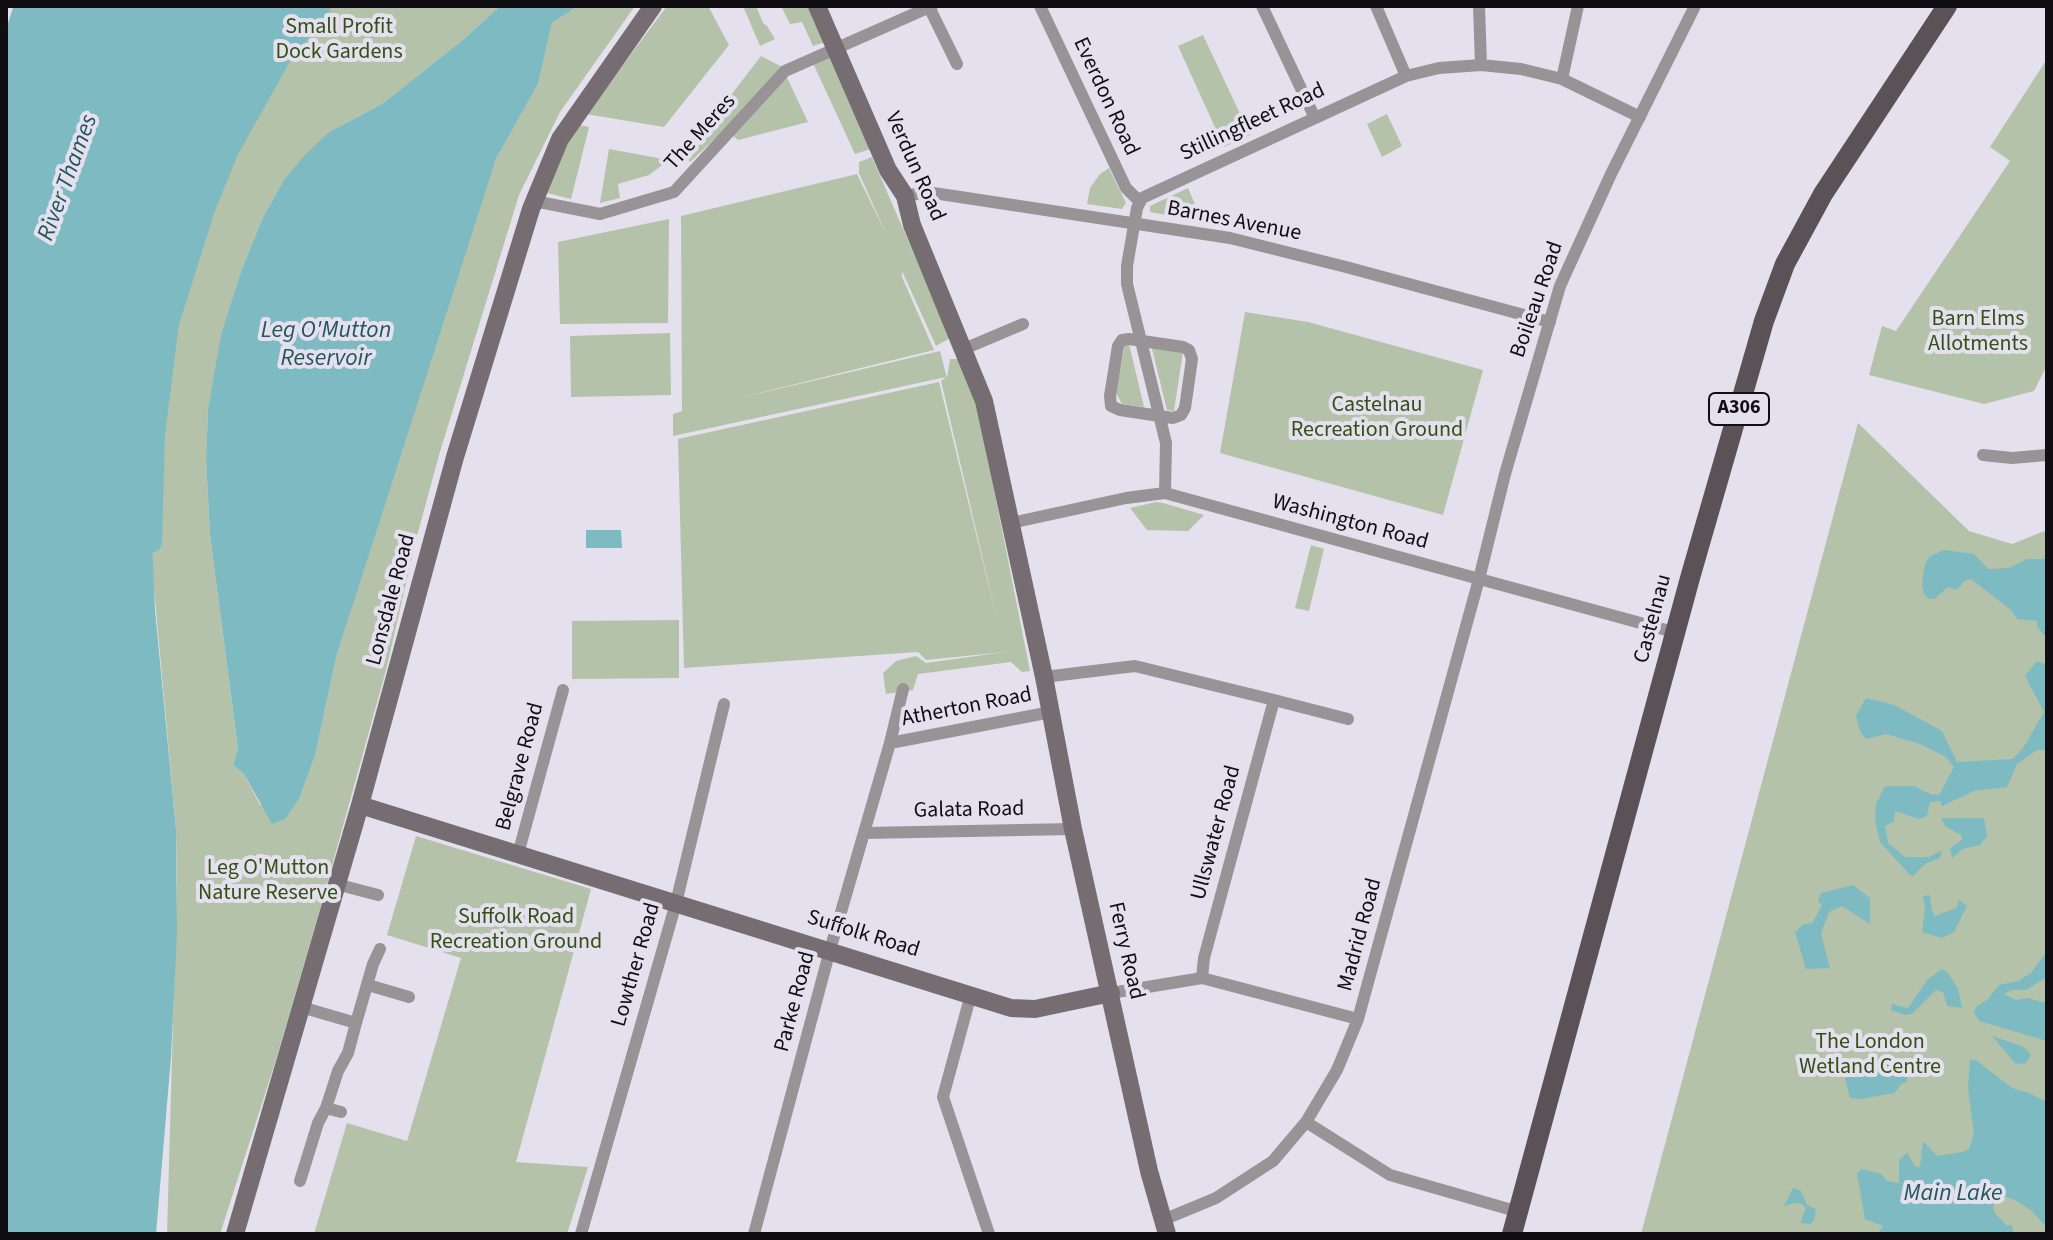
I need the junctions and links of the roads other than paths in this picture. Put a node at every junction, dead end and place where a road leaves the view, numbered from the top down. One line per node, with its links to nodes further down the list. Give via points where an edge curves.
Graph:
1 (653, 6): 19 (street, Lonsdale Road, via 560,139)
2 (817, 6): 11 (street, Verdun Road)
3 (1040, 6): 20 (street, Everdon Road, via 1126,188)
4 (1262, 6): 16 (street)
5 (1376, 6): 14 (street)
6 (1479, 6): 13 (street)
7 (1578, 6): 15 (street)
8 (1695, 6): 17 (street, Boileau Road)
9 (931, 7): 11 (street, The Meres); 12 (street)
10 (1942, 13): 32 (main road, Castelnau / A306, via 1919,32 1919,49 1823,194 1785,264 1763,323)
11 (836, 50): 18 (street, Verdun Road, via 888,170); 19 (street, The Meres, via 785,71 674,192 600,214)
12 (957, 64)
13 (1481, 65): 14 (street, Stillingfleet Road); 15 (street, Stillingfleet Road)
14 (1406, 76): 16 (street, Stillingfleet Road)
15 (1562, 79): 17 (street, Stillingfleet Road)
16 (1314, 116): 20 (street, Stillingfleet Road)
17 (1640, 117): 22 (street, Boileau Road, via 1564,275)
18 (905, 196): 21 (street, Barnes Avenue, via 927,192); 25 (street, Verdun Road)
19 (534, 201): 41 (street, Lonsdale Road, via 455,457)
20 (1139, 201): 21 (street)
21 (1135, 223): 22 (street, Barnes Avenue, via 1253,243); 24 (street, via 1126,275)
22 (1550, 322): 31 (street, Boileau Road)
23 (1023, 324): 25 (street)
24 (1139, 340): 26 (street); 26 (street, via 1122,340 1118,346 1111,406); 26 (street, via 1183,347 1192,359 1185,408 1173,418)
25 (964, 349): 30 (street, Verdun Road, via 984,401)
26 (1160, 416): 29 (street, via 1166,443)
27 (1983, 455): 28 (street)
28 (2047, 455)
29 (1165, 493): 30 (street, Washington Road); 31 (street, Washington Road)
30 (1011, 523): 33 (street, Verdun Road)
31 (1479, 579): 32 (street, Washington Road); 56 (street, Madrid Road)
32 (1677, 633): 62 (main road, Castelnau / A306)
33 (1044, 677): 36 (street, via 1135,666); 38 (street, Ferry Road)
34 (903, 689): 40 (street, Parke Road)
35 (563, 690): 44 (street, Belgrave Road)
36 (1274, 700): 39 (street); 50 (street, Ullswater Road)
37 (724, 704): 47 (street, Lowther Road)
38 (1051, 712): 40 (street, Atherton Road); 42 (street, Ferry Road)
39 (1348, 719)
40 (890, 743): 43 (street, Parke Road)
41 (360, 805): 44 (street, Suffolk Road); 45 (street, Lonsdale Road)
42 (1073, 829): 43 (street, Galata Road); 52 (street, Ferry Road)
43 (865, 833): 49 (street, Parke Road)
44 (518, 854): 47 (street, Suffolk Road)
45 (336, 884): 46 (street); 55 (street, Lonsdale Road)
46 (378, 895)
47 (676, 903): 49 (street, Suffolk Road); 65 (street, Lowther Road)
48 (380, 949): 51 (street)
49 (830, 950): 53 (street, Suffolk Road); 66 (street, Parke Road)
50 (1202, 978): 52 (street, Suffolk Road); 56 (street, Suffolk Road)
51 (368, 985): 54 (street); 57 (street)
52 (1111, 993): 53 (street, Suffolk Road, via 1027,1010); 63 (street, Ferry Road)
53 (971, 994): 67 (street, via 943,1097)
54 (409, 997)
55 (301, 1007): 57 (street); 64 (street, Lonsdale Road)
56 (1358, 1019): 60 (street, Madrid Road, via 1337,1070)
57 (356, 1023): 58 (street)
58 (326, 1108): 59 (street); 61 (street)
59 (341, 1112)
60 (1306, 1122): 62 (street, via 1390,1175); 63 (street, Madrid Road, via 1273,1161)
61 (300, 1181)
62 (1519, 1212): 68 (main road, Castelnau / A306)
63 (1165, 1227)
64 (235, 1234)
65 (581, 1234)
66 (754, 1234)
67 (989, 1234)
68 (1512, 1234)

